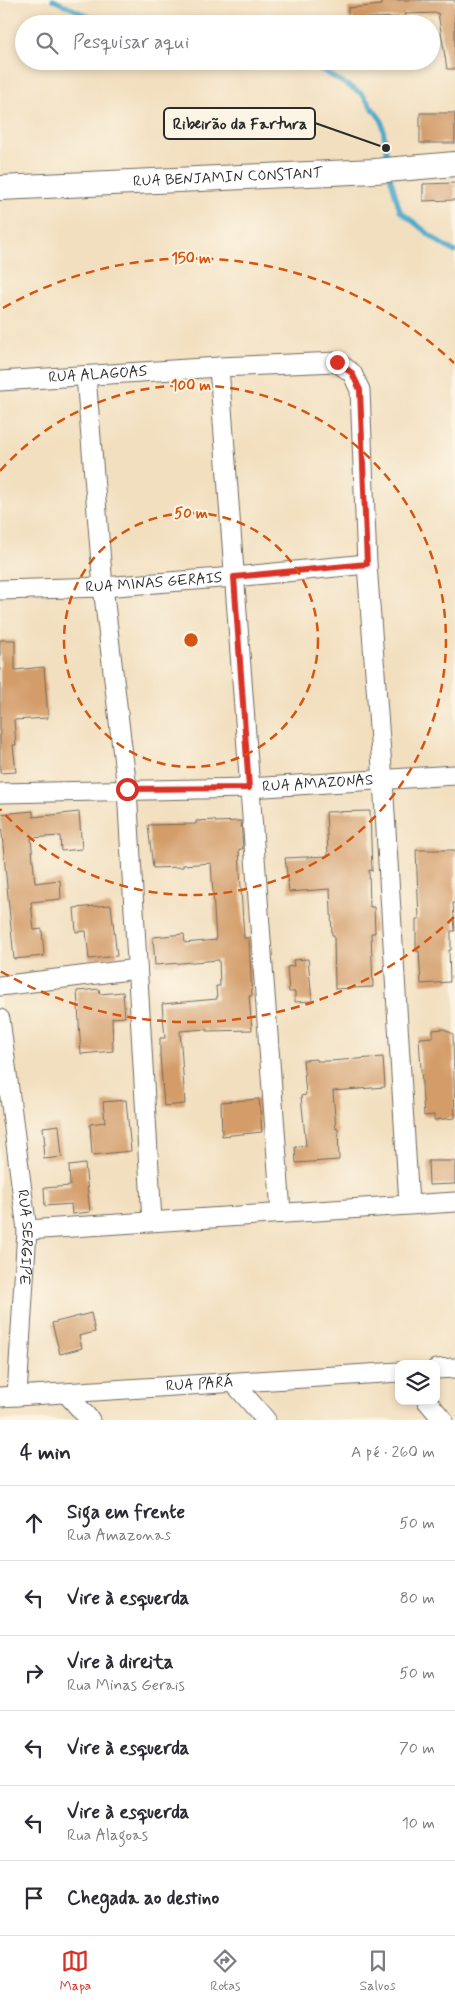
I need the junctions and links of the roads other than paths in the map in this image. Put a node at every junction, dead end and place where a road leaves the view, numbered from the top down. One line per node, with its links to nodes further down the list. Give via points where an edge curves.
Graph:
1 (455, 164): 2 (street, RUA BENJAMIN CONSTANT)
2 (0, 188)
3 (219, 367): 4 (street, RUA ALAGOAS); 6 (street, RUA ALAGOAS, via 337,362 352,373 360,390); 7 (street)
4 (86, 376): 5 (street, RUA ALAGOAS); 8 (street)
5 (0, 381)
6 (367, 564): 7 (street, RUA MINAS GERAIS); 11 (street)
7 (234, 577): 8 (street, RUA MINAS GERAIS); 12 (street)
8 (102, 587): 9 (street, RUA MINAS GERAIS); 13 (street)
9 (0, 590)
10 (455, 775): 11 (street, RUA AMAZONAS)
11 (383, 781): 12 (street, RUA AMAZONAS); 19 (street)
12 (249, 788): 13 (street, RUA AMAZONAS); 20 (street)
13 (127, 789): 14 (street, RUA AMAZONAS); 15 (street)
14 (0, 793)
15 (137, 969): 16 (street); 21 (street)
16 (0, 986)
17 (0, 1020): 22 (street, RUA SERGIPE)
18 (455, 1202): 19 (street)
19 (409, 1204): 20 (street)
20 (281, 1212): 21 (street)
21 (152, 1221): 22 (street)
22 (27, 1230): 28 (street, RUA SERGIPE)
23 (455, 1368): 24 (street)
24 (440, 1369)
25 (395, 1372): 26 (street, RUA PARÁ)
26 (234, 1383): 27 (street, RUA PARÁ); 31 (street)
27 (68, 1394): 28 (street, RUA PARÁ); 30 (street)
28 (9, 1397)
29 (430, 1405): 32 (street)
30 (90, 1420)
31 (266, 1420)
32 (443, 1420)

